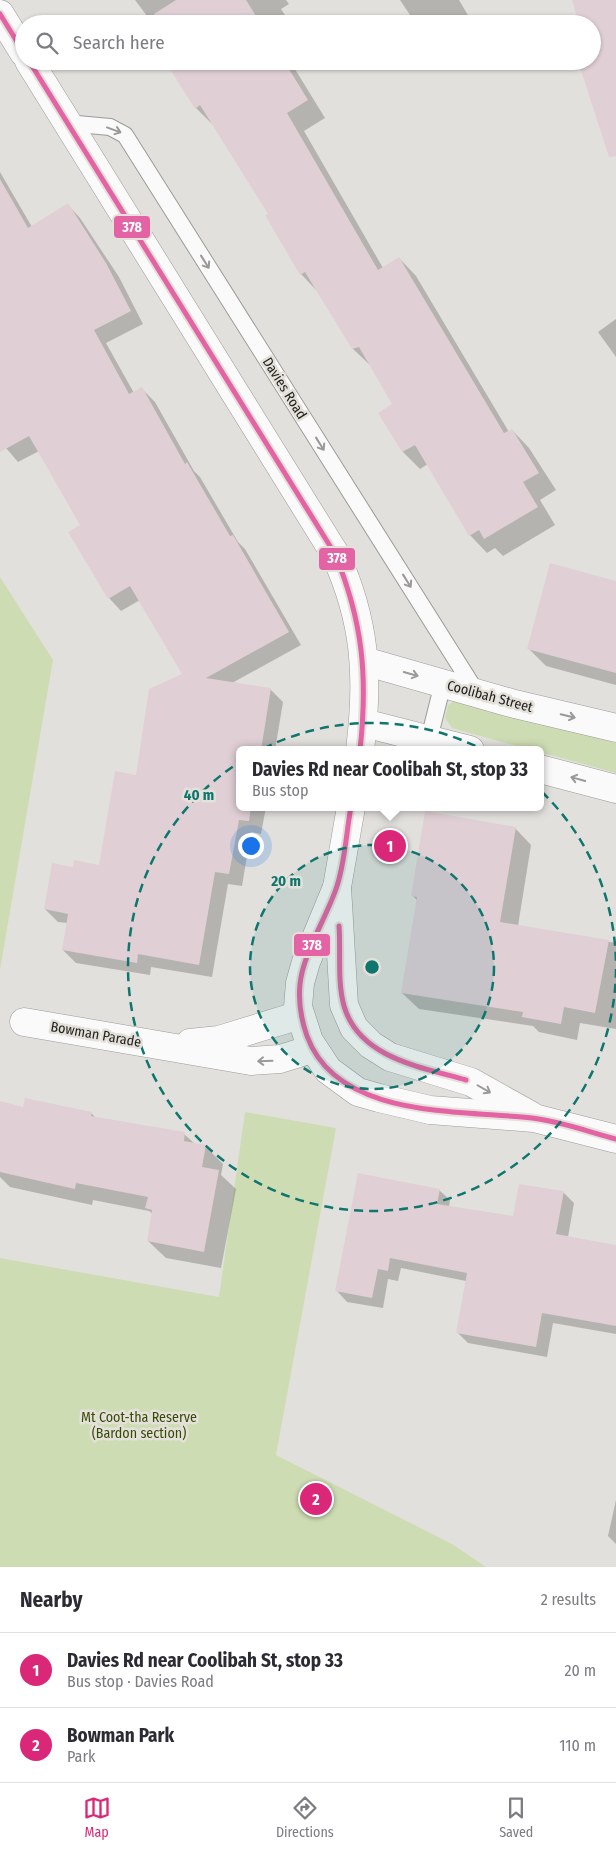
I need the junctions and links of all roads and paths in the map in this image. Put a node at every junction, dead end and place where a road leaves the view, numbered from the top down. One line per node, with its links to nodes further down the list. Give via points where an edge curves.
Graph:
1 (0, 14): 2 (street)
2 (15, 38)
3 (34, 70): 4 (street)
4 (66, 123): 5 (street, via 332,548 360,623); 7 (lane, Davies Road, one-way to 7, via 110,128 124,135)
5 (364, 661): 6 (street, Coolibah Street, one-way to 6); 8 (street)
6 (443, 683): 7 (street, Coolibah Street); 10 (lane)
7 (477, 693): 9 (street, Coolibah Street, one-way to 9)
8 (364, 723): 10 (street); 11 (street)
9 (616, 728)
10 (429, 739): 12 (street)
11 (361, 746)
12 (455, 746)
13 (544, 769): 14 (street, one-way to 13)
14 (616, 789)
15 (350, 811): 16 (street)
16 (337, 888): 17 (street, via 306,962 300,983); 21 (street, one-way to 21, via 344,1005 354,1028 371,1045 390,1057 471,1082)
17 (300, 1015): 19 (street, Bowman Parade, via 219,1040); 20 (street)
18 (24, 1022): 19 (street, Bowman Parade)
19 (167, 1046): 20 (street, Bowman Parade, one-way to 19, via 267,1061)
20 (312, 1048): 21 (street, via 328,1070 358,1092 430,1110)
21 (534, 1118): 22 (street)
22 (616, 1139)

